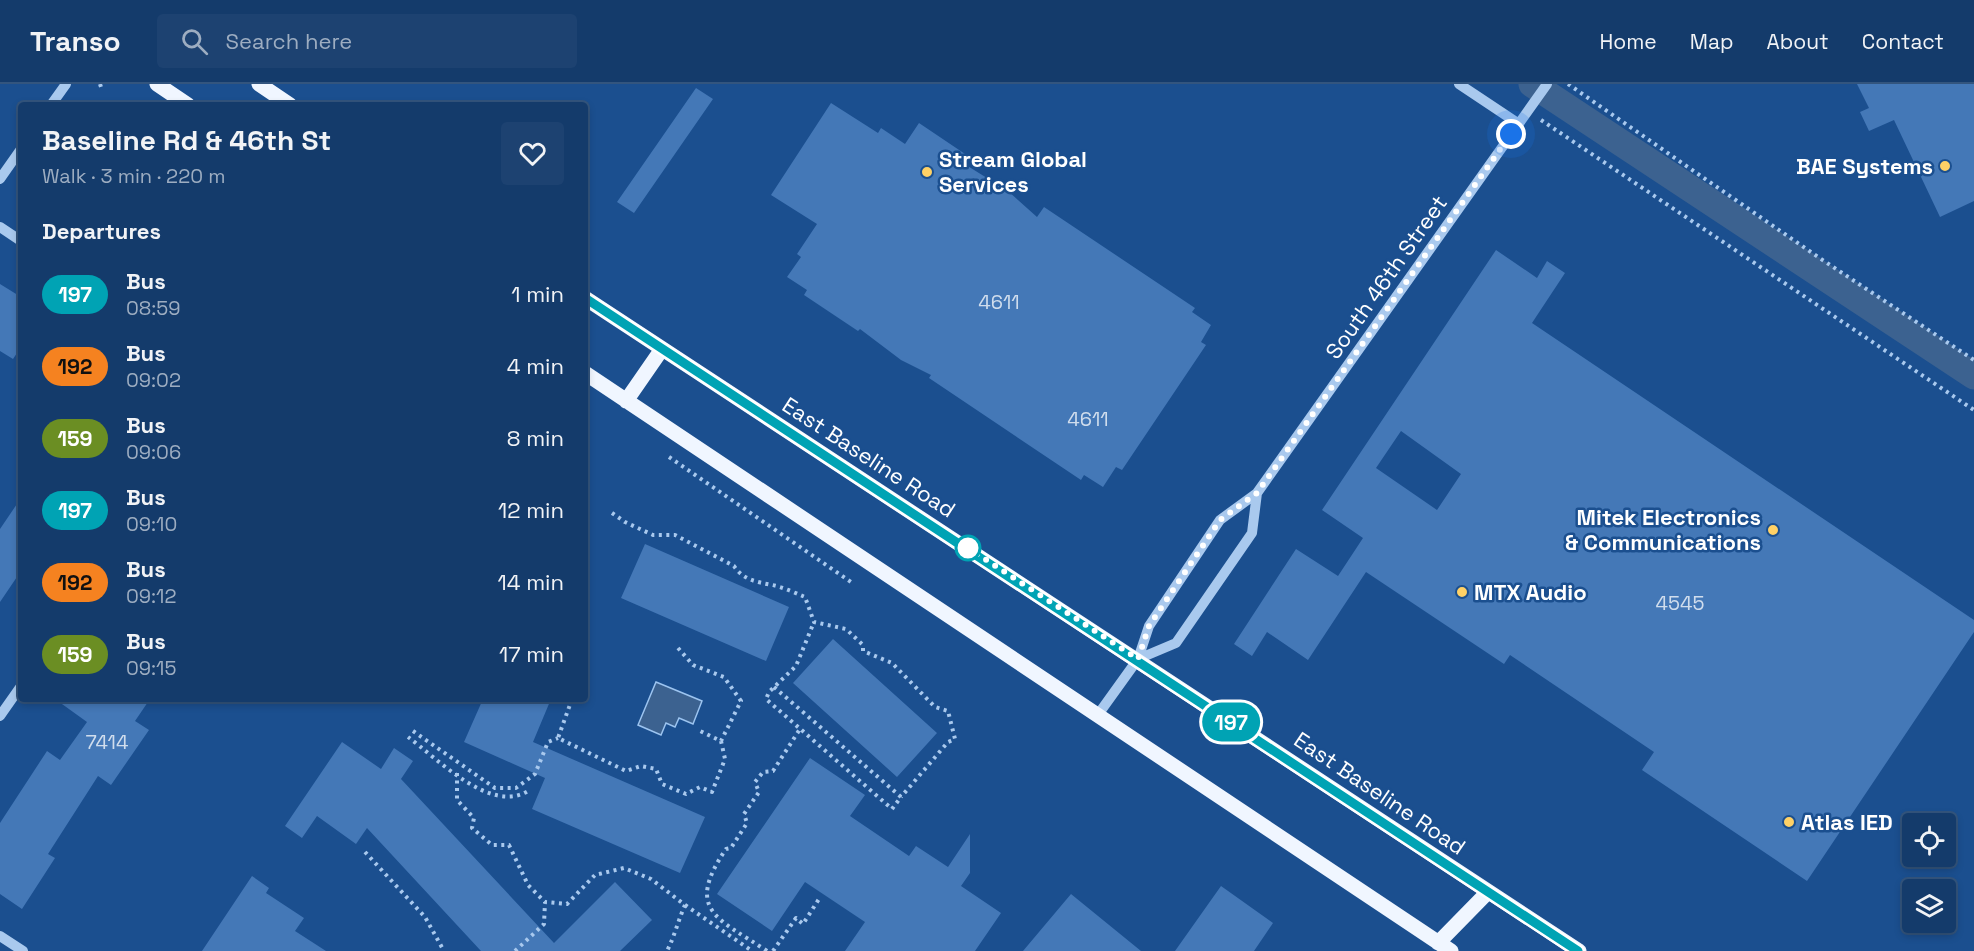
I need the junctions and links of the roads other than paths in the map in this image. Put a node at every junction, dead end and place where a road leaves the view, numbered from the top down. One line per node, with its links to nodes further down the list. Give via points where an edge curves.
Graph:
1 (66, 84): 6 (street)
2 (157, 84): 7 (main road)
3 (259, 84): 8 (main road)
4 (1459, 84): 9 (street)
5 (1547, 84): 9 (street, South 46th Street)
6 (53, 102)
7 (184, 102)
8 (286, 102)
9 (1519, 124): 18 (street, South 46th Street)
10 (18, 153): 11 (street)
11 (0, 179)
12 (0, 227): 13 (street)
13 (18, 239)
14 (588, 300): 15 (main road, East Baseline Road)
15 (662, 349): 17 (main road); 19 (main road, East Baseline Road)
16 (588, 375): 17 (main road)
17 (626, 401): 22 (main road)
18 (1257, 493): 19 (street, South 46th Street, via 1220,520 1149,626); 19 (street, South 46th Street, via 1252,533 1176,643)
19 (1138, 659): 22 (street, South 46th Street); 23 (main road, East Baseline Road)
20 (18, 690): 21 (street)
21 (0, 716)
22 (1097, 717): 25 (main road)
23 (1488, 892): 25 (main road); 27 (main road, East Baseline Road)
24 (0, 936): 26 (street)
25 (1445, 947)
26 (23, 951)
27 (1578, 951)

